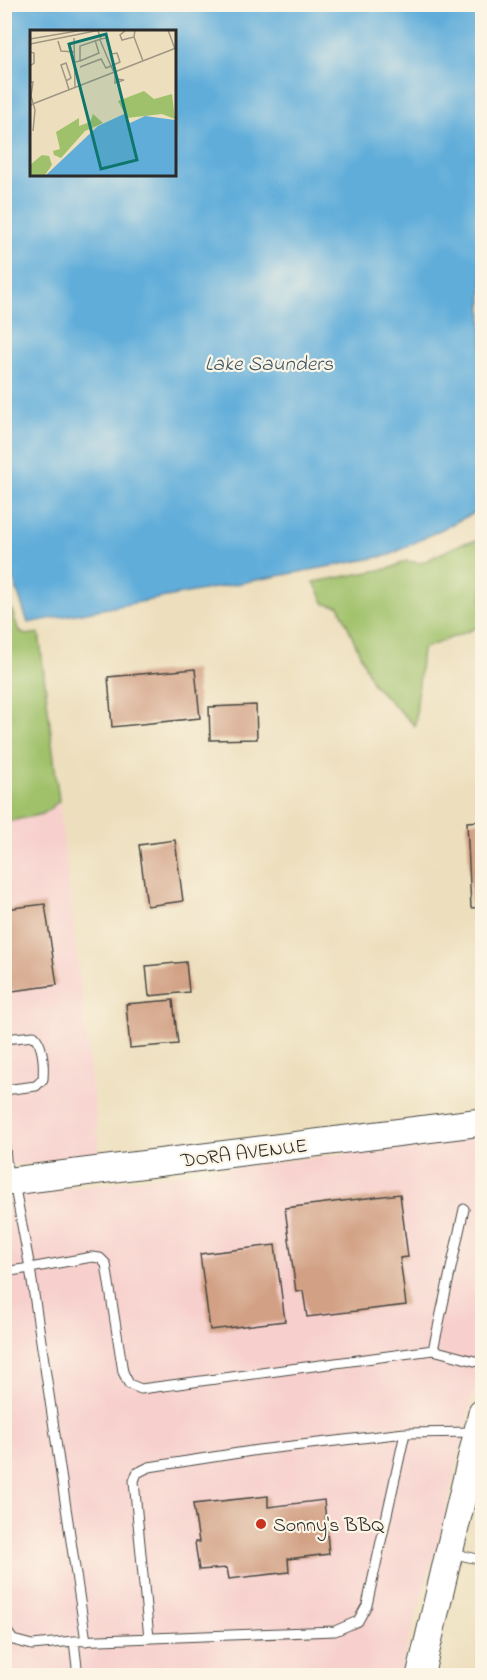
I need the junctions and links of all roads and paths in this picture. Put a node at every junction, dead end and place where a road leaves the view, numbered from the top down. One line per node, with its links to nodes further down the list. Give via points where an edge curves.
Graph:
1 (4, 1039): 2 (lane, via 34,1036 40,1041 44,1067 43,1079 36,1086)
2 (4, 1089)
3 (483, 1122): 5 (street, DORA AVENUE)
4 (4, 1138): 5 (lane)
5 (9, 1181): 7 (lane)
6 (464, 1209): 9 (lane)
7 (30, 1268): 8 (lane); 9 (lane, via 92,1257 106,1264 123,1372 129,1384 141,1389); 18 (lane)
8 (4, 1272)
9 (433, 1350): 10 (lane)
10 (483, 1363)
11 (480, 1423): 12 (lane); 13 (street)
12 (405, 1433): 16 (lane, via 367,1605 358,1621 335,1630); 16 (lane, via 258,1450 148,1467 136,1473)
13 (448, 1553): 14 (lane); 20 (street)
14 (483, 1560)
15 (4, 1616): 17 (lane, via 6,1630 13,1640 32,1645)
16 (150, 1638): 18 (lane)
17 (74, 1641): 18 (lane); 19 (lane)
18 (86, 1641)
19 (78, 1676)
20 (420, 1676)

